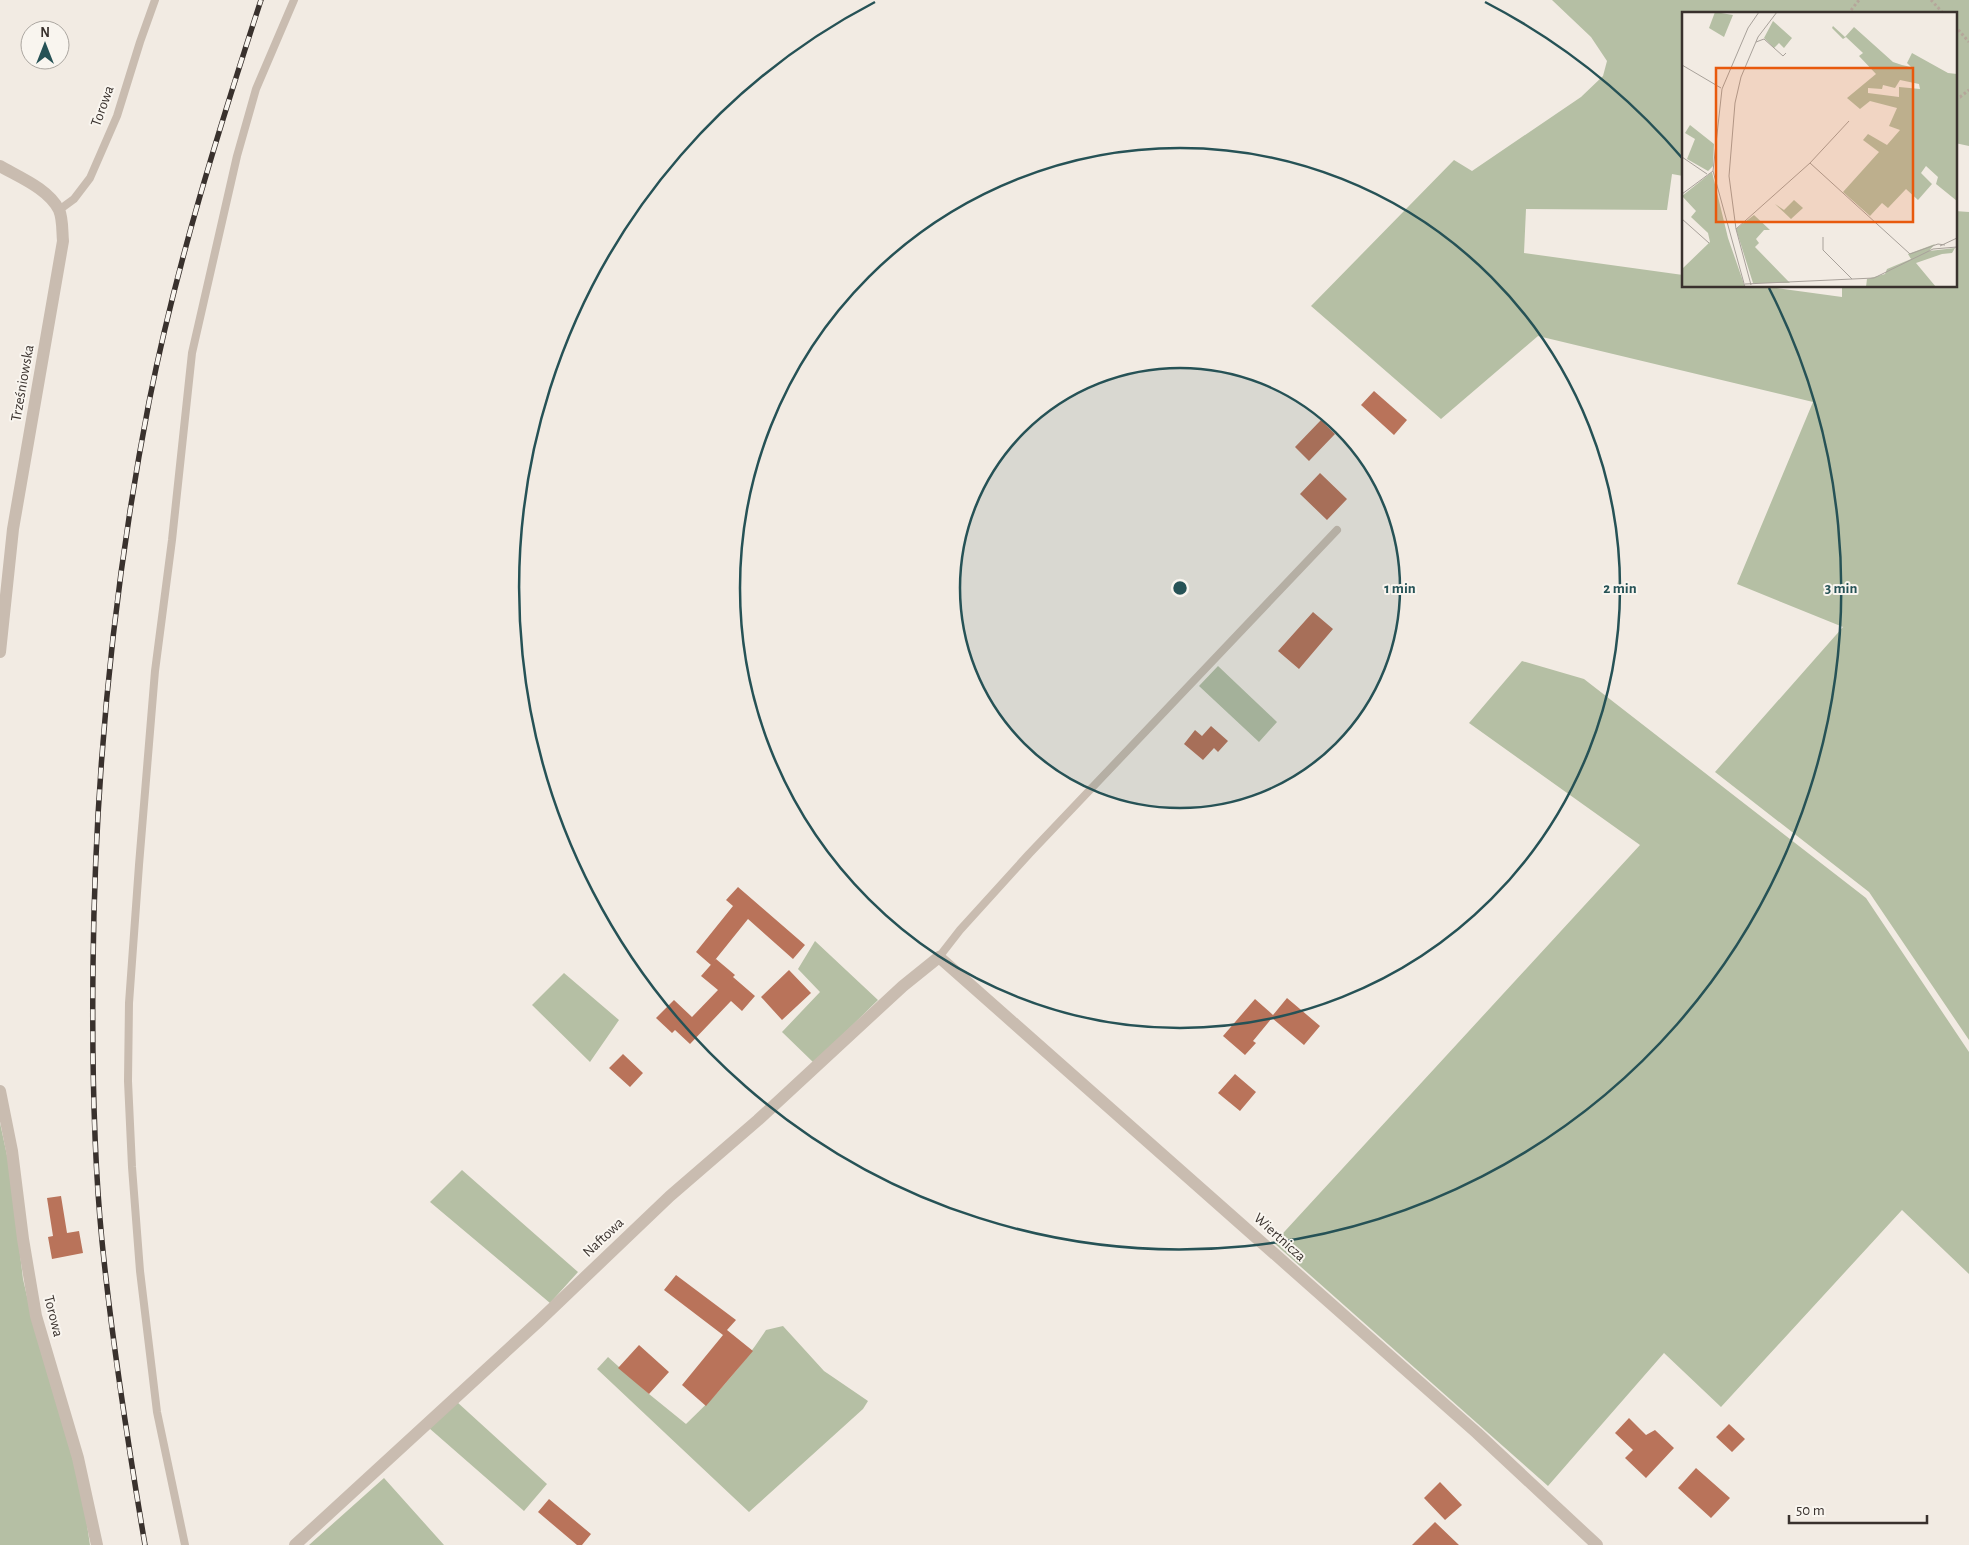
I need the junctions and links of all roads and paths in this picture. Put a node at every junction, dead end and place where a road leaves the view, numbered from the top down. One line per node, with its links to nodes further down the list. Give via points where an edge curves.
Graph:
1 (155, 0): 12 (lane, Torowa, via 117,116 90,178 74,199)
2 (294, 0): 18 (lane, via 256,89 237,156 192,354 155,671 129,1003 128,1081 140,1271 156,1412)
3 (1859, 0): 5 (path)
4 (1931, 0): 6 (path)
5 (1850, 12)
6 (1942, 12)
7 (1956, 27): 8 (path)
8 (1969, 42)
9 (1969, 90): 10 (path, via 1960,98)
10 (1956, 96)
11 (0, 166): 12 (street, via 39,189)
12 (59, 210): 14 (street, Trześniowska, via 63,241 13,529)
13 (1337, 530): 15 (lane, via 1029,854)
14 (0, 652)
15 (939, 957): 19 (street, Naftowa, via 670,1196); 20 (street, Wiertnicza, via 1476,1433)
16 (0, 1091): 17 (street, Torowa, via 36,1316 78,1458)
17 (97, 1545)
18 (185, 1545)
19 (295, 1545)
20 (1597, 1545)

